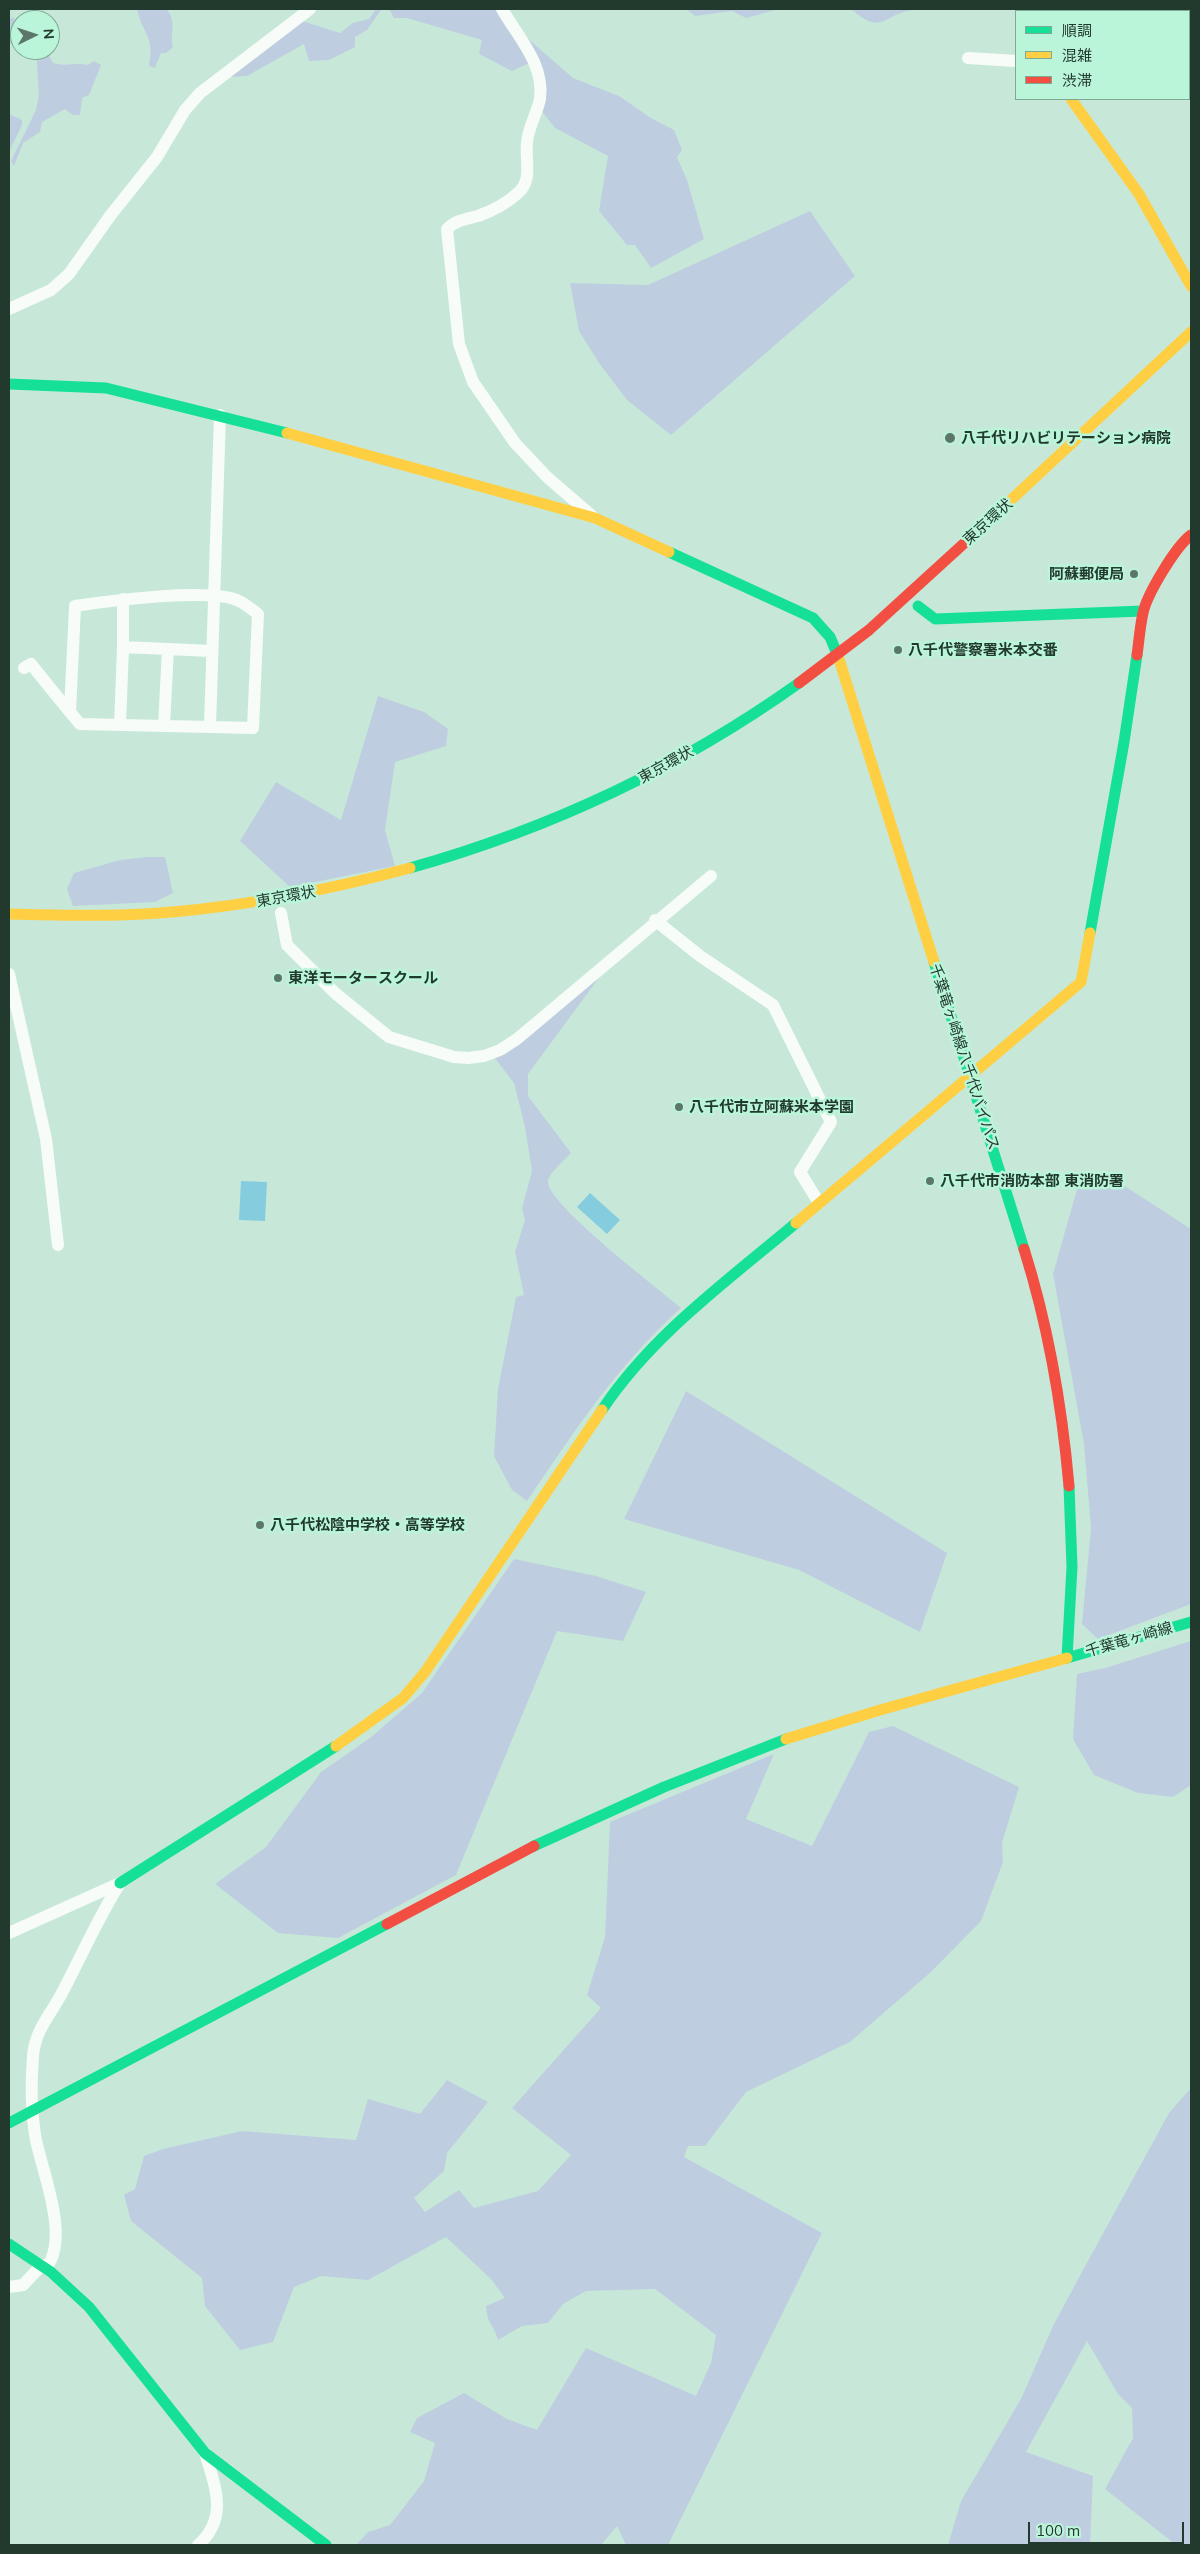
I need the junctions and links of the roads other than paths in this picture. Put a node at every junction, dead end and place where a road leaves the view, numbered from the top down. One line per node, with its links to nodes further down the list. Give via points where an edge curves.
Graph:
1 (310, 9): 7 (street, via 200,93 157,157 60,284)
2 (502, 9): 11 (street, via 525,41 539,79 540,98 528,132 528,181 502,205 454,222 447,229 458,344 473,382 515,444)
3 (968, 58): 4 (street)
4 (1015, 61)
5 (1072, 100): 6 (main road, via 1139,194)
6 (1191, 286)
7 (9, 309)
8 (1191, 332): 20 (main road, 東京環状)
9 (9, 384): 10 (main road, 千葉竜ヶ崎線八千代バイパス, via 106,388)
10 (220, 415): 11 (main road, 千葉竜ヶ崎線八千代バイパス); 13 (street)
11 (595, 518): 20 (main road, 千葉竜ヶ崎線八千代バイパス, via 813,618 830,636)
12 (1191, 535): 16 (main road, via 1169,561)
13 (213, 596): 14 (street); 19 (street); 25 (street, via 238,600 258,614 253,728)
14 (123, 599): 17 (street); 22 (street, via 75,606)
15 (917, 606): 16 (main road, via 936,619)
16 (1143, 611): 31 (main road, via 1124,742 1081,982)
17 (123, 647): 18 (street); 23 (street)
18 (168, 649): 19 (street); 24 (street)
19 (212, 650): 25 (street)
20 (838, 656): 28 (main road, 東京環状, via 764,708 616,792 528,831 430,864 284,898 193,910 121,915); 31 (main road, 千葉竜ヶ崎線八千代バイパス)
21 (24, 668): 22 (street, via 31,664)
22 (70, 712): 23 (street, via 80,724)
23 (120, 725): 24 (street)
24 (164, 726): 25 (street)
25 (210, 726)
26 (711, 876): 29 (street)
27 (280, 912): 29 (street, via 287,945 335,993 389,1037 454,1057 468,1058 500,1050 517,1039)
28 (9, 914)
29 (655, 920): 32 (street, via 700,956 773,1005 831,1122 800,1172)
30 (9, 974): 33 (street, via 46,1139)
31 (970, 1076): 32 (main road); 35 (main road, 千葉竜ヶ崎線八千代バイパス, via 1032,1276 1055,1381 1066,1454 1072,1538)
32 (819, 1203): 36 (main road, via 674,1326 646,1354 608,1401 425,1672 403,1698 297,1772)
33 (58, 1245)
34 (1191, 1622): 35 (main road, 千葉竜ヶ崎線)
35 (1067, 1658): 38 (main road, 千葉竜ヶ崎線, via 770,1745 654,1790 562,1832)
36 (120, 1883): 37 (street); 38 (street, via 37,2035 33,2054)
37 (9, 1933)
38 (32, 2110): 39 (main road, 千葉竜ヶ崎線); 41 (street, via 53,2210 56,2244 50,2263)
39 (9, 2123)
40 (9, 2244): 41 (main road)
41 (44, 2267): 42 (street, via 23,2285); 43 (main road, via 88,2307)
42 (9, 2287)
43 (205, 2453): 44 (street, via 219,2504 215,2525); 45 (main road)
44 (198, 2545)
45 (326, 2545)

